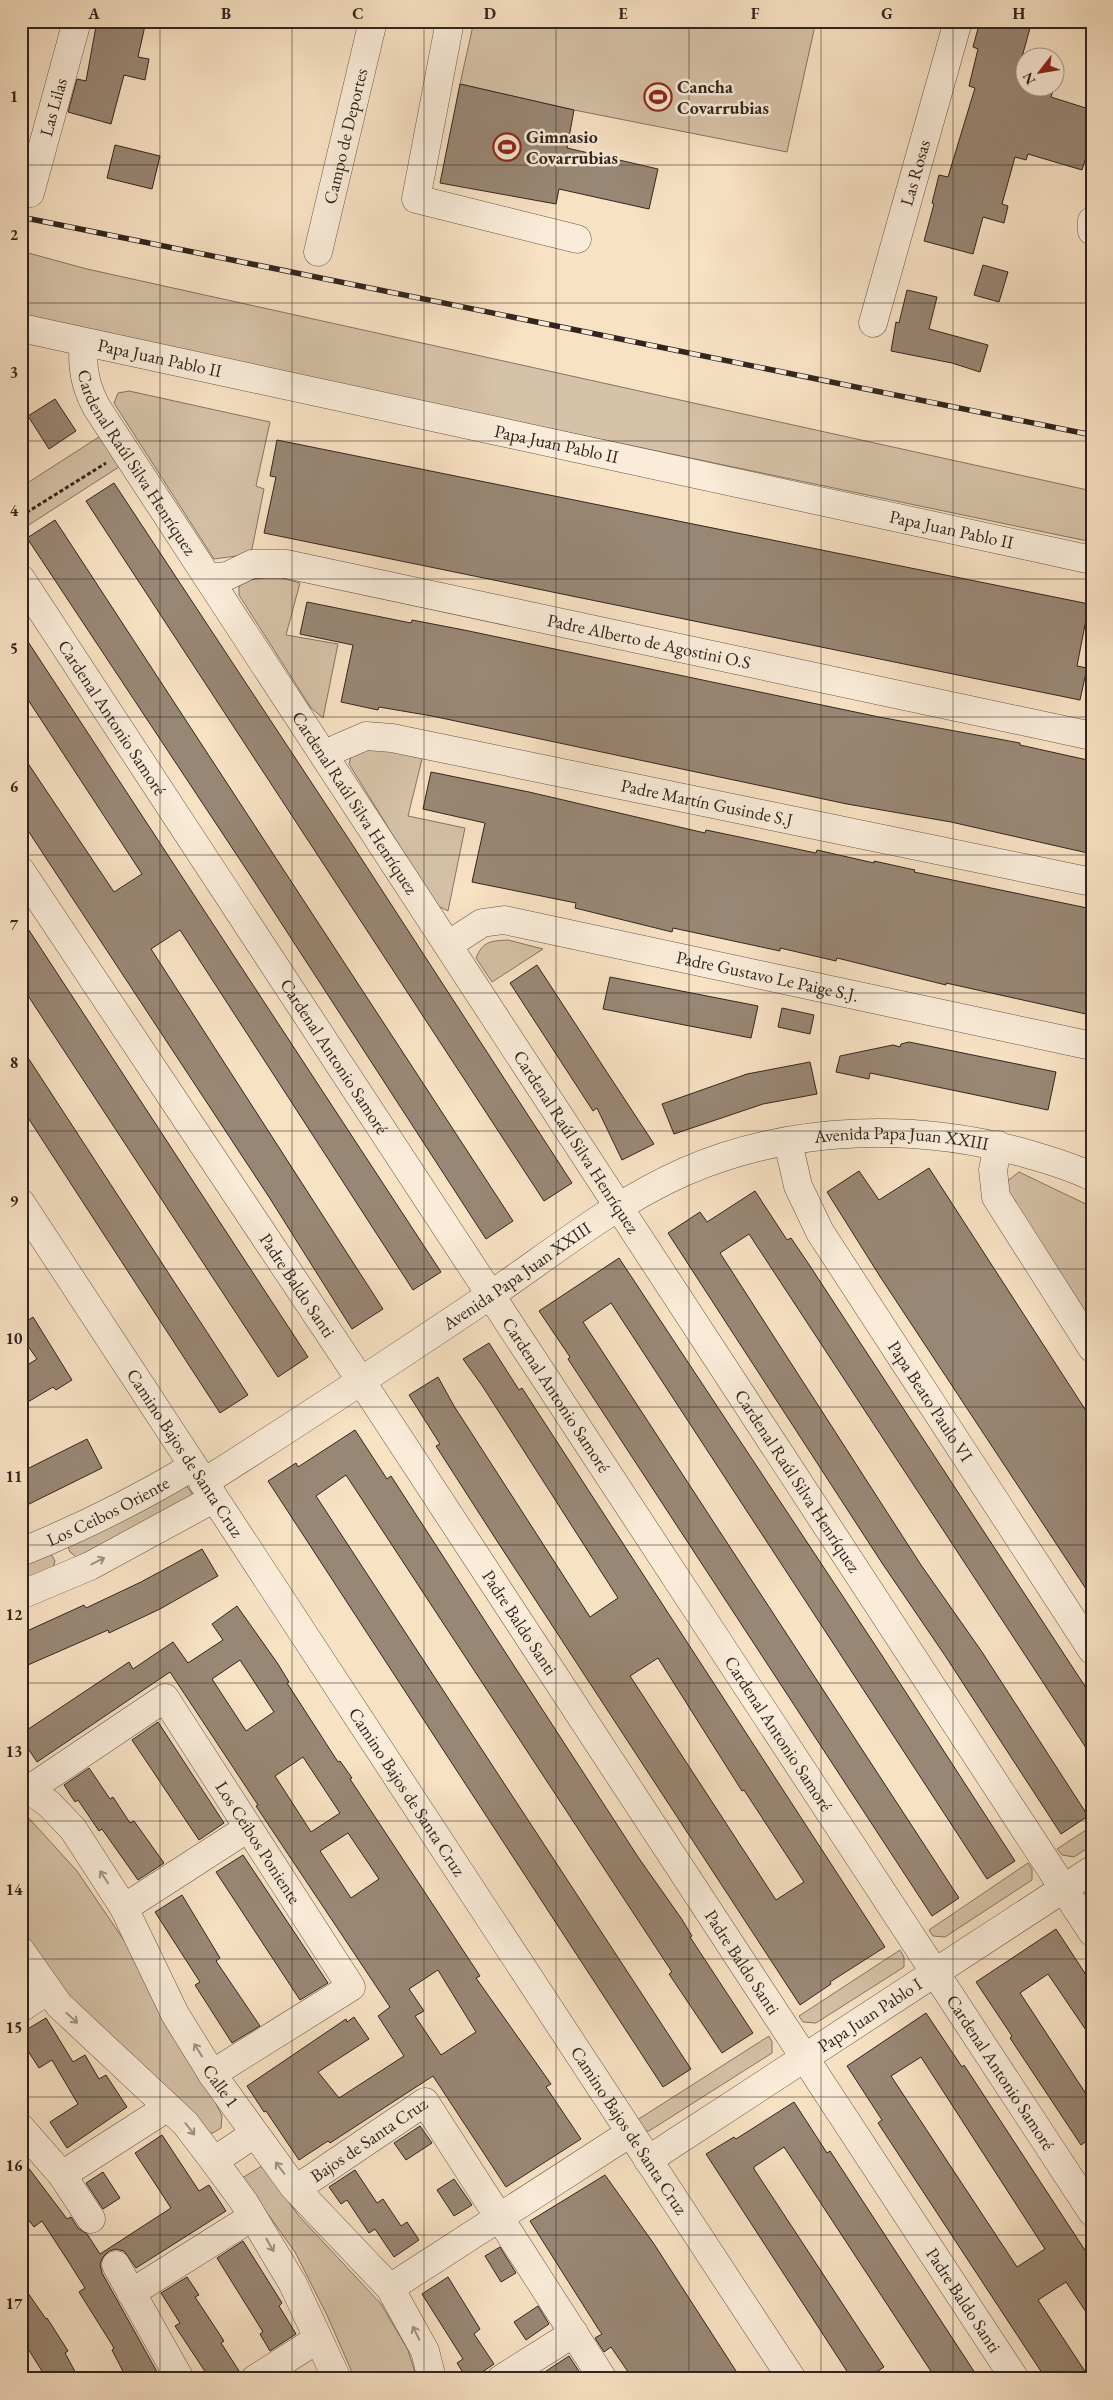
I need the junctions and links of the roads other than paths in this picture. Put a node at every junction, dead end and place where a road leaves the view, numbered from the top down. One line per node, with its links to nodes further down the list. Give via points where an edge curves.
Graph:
1 (77, 21): 5 (street, Las Lilas)
2 (373, 21): 9 (street, Campo de Deportes)
3 (450, 21): 8 (street, via 416,199)
4 (958, 21): 10 (street, Las Rosas)
5 (30, 193)
6 (1092, 221): 7 (street)
7 (1092, 231)
8 (577, 239)
9 (318, 252)
10 (873, 324)
11 (21, 328): 12 (street, Papa Juan Pablo II)
12 (84, 343): 13 (street, Papa Juan Pablo II); 14 (street, Cardenal Raúl Silva Henríquez, via 83,370 91,396)
13 (1092, 560)
14 (208, 578): 16 (street, Padre Alberto de Agostini O.S, via 227,576 252,564 286,564); 17 (street, Cardenal Raúl Silva Henríquez)
15 (21, 579): 27 (street, Cardenal Antonio Samoré)
16 (1092, 736)
17 (325, 756): 19 (street, Padre Martín Gusinde S.J, via 366,736 392,738); 20 (street, Cardenal Raúl Silva Henríquez)
18 (21, 871): 29 (street, Padre Baldo Santi)
19 (1092, 882)
20 (448, 945): 21 (street, Padre Gustavo Le Paige S.J., via 482,923 504,920); 26 (street, Cardenal Raúl Silva Henríquez)
21 (1092, 1046)
22 (788, 1142): 23 (street, Avenida Papa Juan XXIII, via 865,1133 937,1135); 26 (street, Avenida Papa Juan XXIII, via 727,1156 684,1172); 35 (street, Papa Beato Paulo VI, via 798,1186 820,1232)
23 (998, 1145): 24 (street, Avenida Papa Juan XXIII); 28 (street, via 993,1170 996,1197)
24 (1092, 1177)
25 (21, 1203): 30 (street, Camino Bajos de Santa Cruz)
26 (619, 1208): 27 (street, Avenida Papa Juan XXIII); 39 (street, Cardenal Raúl Silva Henríquez)
27 (491, 1294): 29 (street, Avenida Papa Juan XXIII); 43 (street, Cardenal Antonio Samoré)
28 (1092, 1348)
29 (361, 1382): 30 (street, Avenida Papa Juan XXIII); 46 (street, Padre Baldo Santi)
30 (203, 1483): 31 (street, Los Ceibos Oriente, via 136,1500); 33 (street, one-way to 30, via 130,1545); 50 (street, Camino Bajos de Santa Cruz)
31 (46, 1542): 32 (street, Los Ceibos Oriente); 33 (street, via 62,1557)
32 (21, 1552)
33 (61, 1578): 34 (street)
34 (21, 1595)
35 (1092, 1650)
36 (23, 1788): 37 (street, Los Ceibos Poniente, via 165,1698); 40 (street, Calle 1, one-way to 36, via 73,1829 49,1804)
37 (248, 1828): 40 (street); 47 (street, Los Ceibos Poniente, via 351,1987)
38 (1092, 1870): 39 (street, Papa Juan Pablo I)
39 (1063, 1889): 41 (street, Cardenal Raúl Silva Henríquez); 43 (street, Papa Juan Pablo I)
40 (124, 1908): 47 (street, Calle 1, one-way to 40, via 175,2014)
41 (1092, 1932)
42 (21, 1952): 44 (street)
43 (936, 1972): 46 (street, Papa Juan Pablo I); 56 (street, Cardenal Antonio Samoré)
44 (48, 1990): 45 (street); 48 (street, one-way to 48, via 59,2005)
45 (21, 2008)
46 (804, 2058): 52 (street, Papa Juan Pablo I); 72 (street, Padre Baldo Santi)
47 (212, 2074): 51 (street, Calle 1)
48 (168, 2107): 53 (street, one-way to 53, via 185,2123); 54 (street)
49 (21, 2128): 54 (street)
50 (630, 2133): 52 (street, Camino Bajos de Santa Cruz); 58 (street)
51 (254, 2134): 53 (street); 55 (street, Calle 1, one-way to 51)
52 (648, 2160): 71 (street, Camino Bajos de Santa Cruz)
53 (214, 2161): 57 (street)
54 (62, 2176): 59 (street)
55 (296, 2189): 58 (street, Bajos de Santa Cruz, via 425,2102); 61 (street, Calle 1)
56 (1092, 2212)
57 (252, 2217): 62 (street); 64 (street, one-way to 64, via 292,2284)
58 (500, 2218): 61 (street); 63 (street, Bajos de Santa Cruz)
59 (91, 2219)
60 (116, 2265): 62 (street)
61 (390, 2288): 68 (street, Calle 1, one-way to 61, via 425,2351)
62 (131, 2293): 65 (street)
63 (574, 2333): 69 (street); 70 (street, Bajos de Santa Cruz)
64 (318, 2339): 66 (street); 67 (street)
65 (180, 2379)
66 (255, 2379)
67 (337, 2379)
68 (432, 2379)
69 (501, 2379)
70 (603, 2379)
71 (792, 2379)
72 (1015, 2379)

